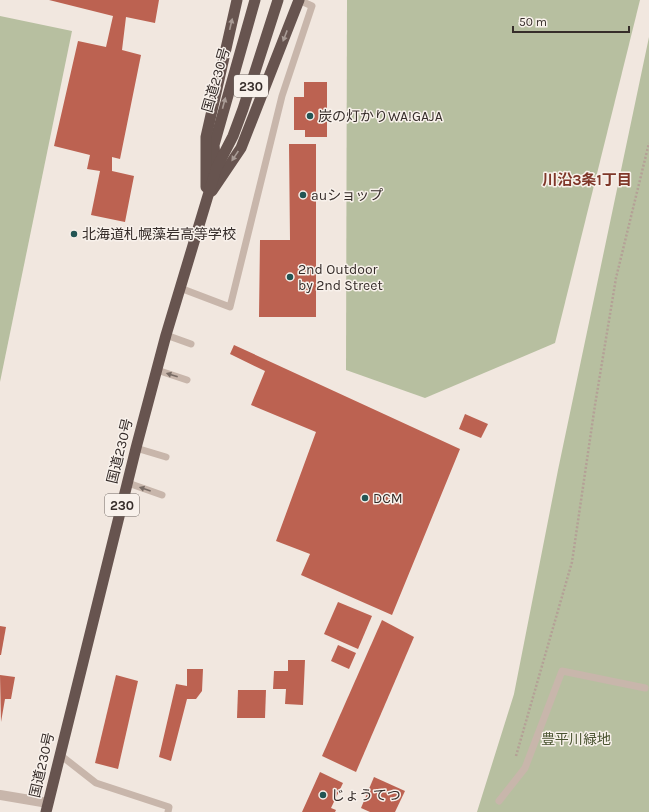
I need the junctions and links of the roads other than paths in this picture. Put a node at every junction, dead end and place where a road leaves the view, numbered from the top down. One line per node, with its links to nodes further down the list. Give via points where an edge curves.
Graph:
1 (237, 0): 6 (highway, one-way to 1, via 206,137)
2 (255, 0): 5 (highway, 国道230号 / 230, one-way to 2, via 214,145)
3 (278, 0): 5 (highway, 国道230号 / 230, via 243,109)
4 (299, 0): 6 (highway, one-way to 6, via 241,148); 7 (lane, via 312,6 282,96 230,307)
5 (216, 169): 6 (highway, 国道230号 / 230)
6 (206, 200): 7 (highway, 国道230号 / 230)
7 (180, 288): 8 (highway, 国道230号 / 230)
8 (166, 335): 9 (lane); 10 (highway, 国道230号 / 230)
9 (191, 344)
10 (157, 370): 11 (lane, one-way to 10); 12 (highway, 国道230号 / 230)
11 (187, 380)
12 (136, 448): 13 (lane); 14 (highway, 国道230号 / 230)
13 (166, 457)
14 (128, 483): 15 (lane, one-way to 14); 17 (highway, 国道230号 / 230)
15 (162, 495)
16 (645, 688): 19 (lane, via 562,671 525,768)
17 (59, 754): 20 (highway, 国道230号 / 230); 21 (lane, via 96,783 169,807)
18 (0, 795): 20 (street)
19 (499, 801)
20 (47, 808)
21 (168, 812)

